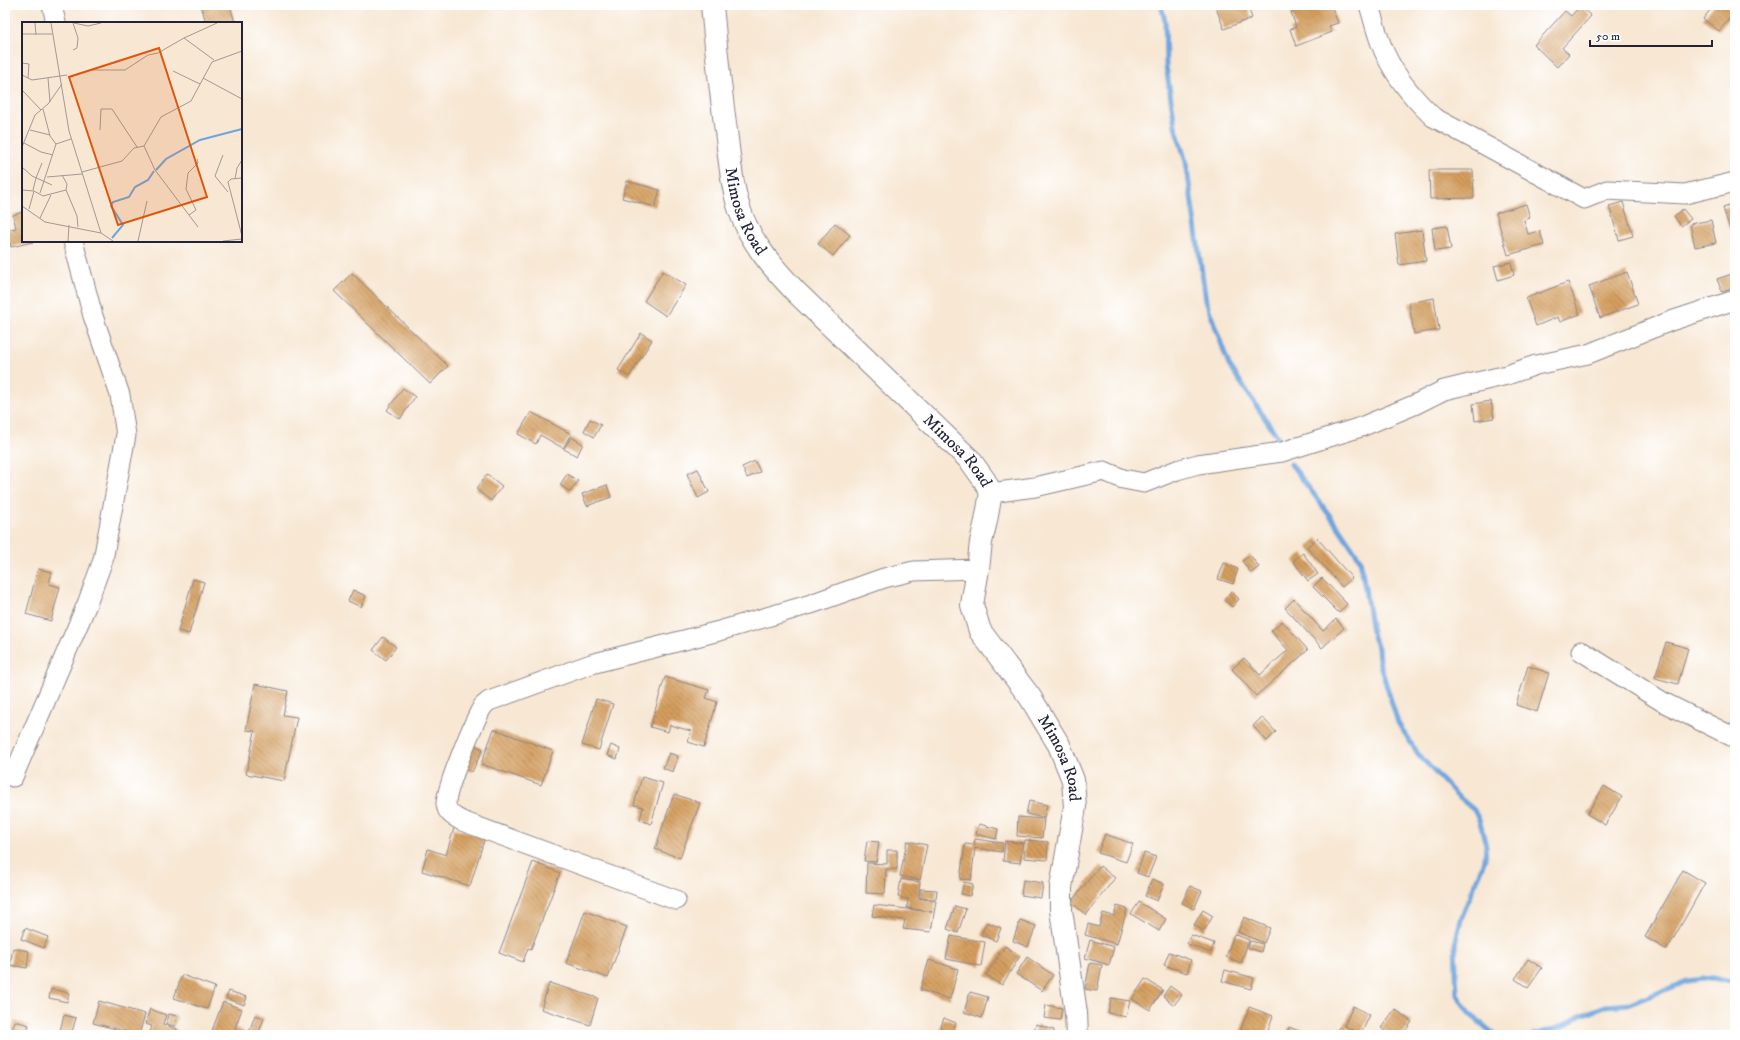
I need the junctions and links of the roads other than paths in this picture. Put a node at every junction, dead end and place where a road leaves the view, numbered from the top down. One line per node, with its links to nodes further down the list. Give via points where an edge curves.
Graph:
1 (52, 5): 4 (street)
2 (712, 5): 8 (street, Mimosa Road, via 733,184 740,212 754,240 772,268 970,460)
3 (1369, 5): 5 (street, via 1387,57 1416,100 1433,117 1584,199 1607,190 1685,194)
4 (56, 22)
5 (1735, 182)
6 (74, 242): 12 (street, via 93,316 120,395 126,435 103,560 87,604)
7 (1735, 300): 8 (street, via 1671,321 1588,354 1444,390 1361,427 1282,452 1198,464 1144,483 1123,480 1104,472 1035,487)
8 (991, 493): 9 (street, Mimosa Road)
9 (978, 569): 13 (street, via 914,571 884,578 811,604 720,631 590,664 489,701 483,706 453,776 446,805 451,815); 14 (street, Mimosa Road, via 972,605 980,631 1030,697 1059,745 1073,780 1075,807 1061,887 1061,910)
10 (1581, 652): 11 (street, via 1663,702)
11 (1735, 738)
12 (13, 777)
13 (676, 900)
14 (1077, 1035)

